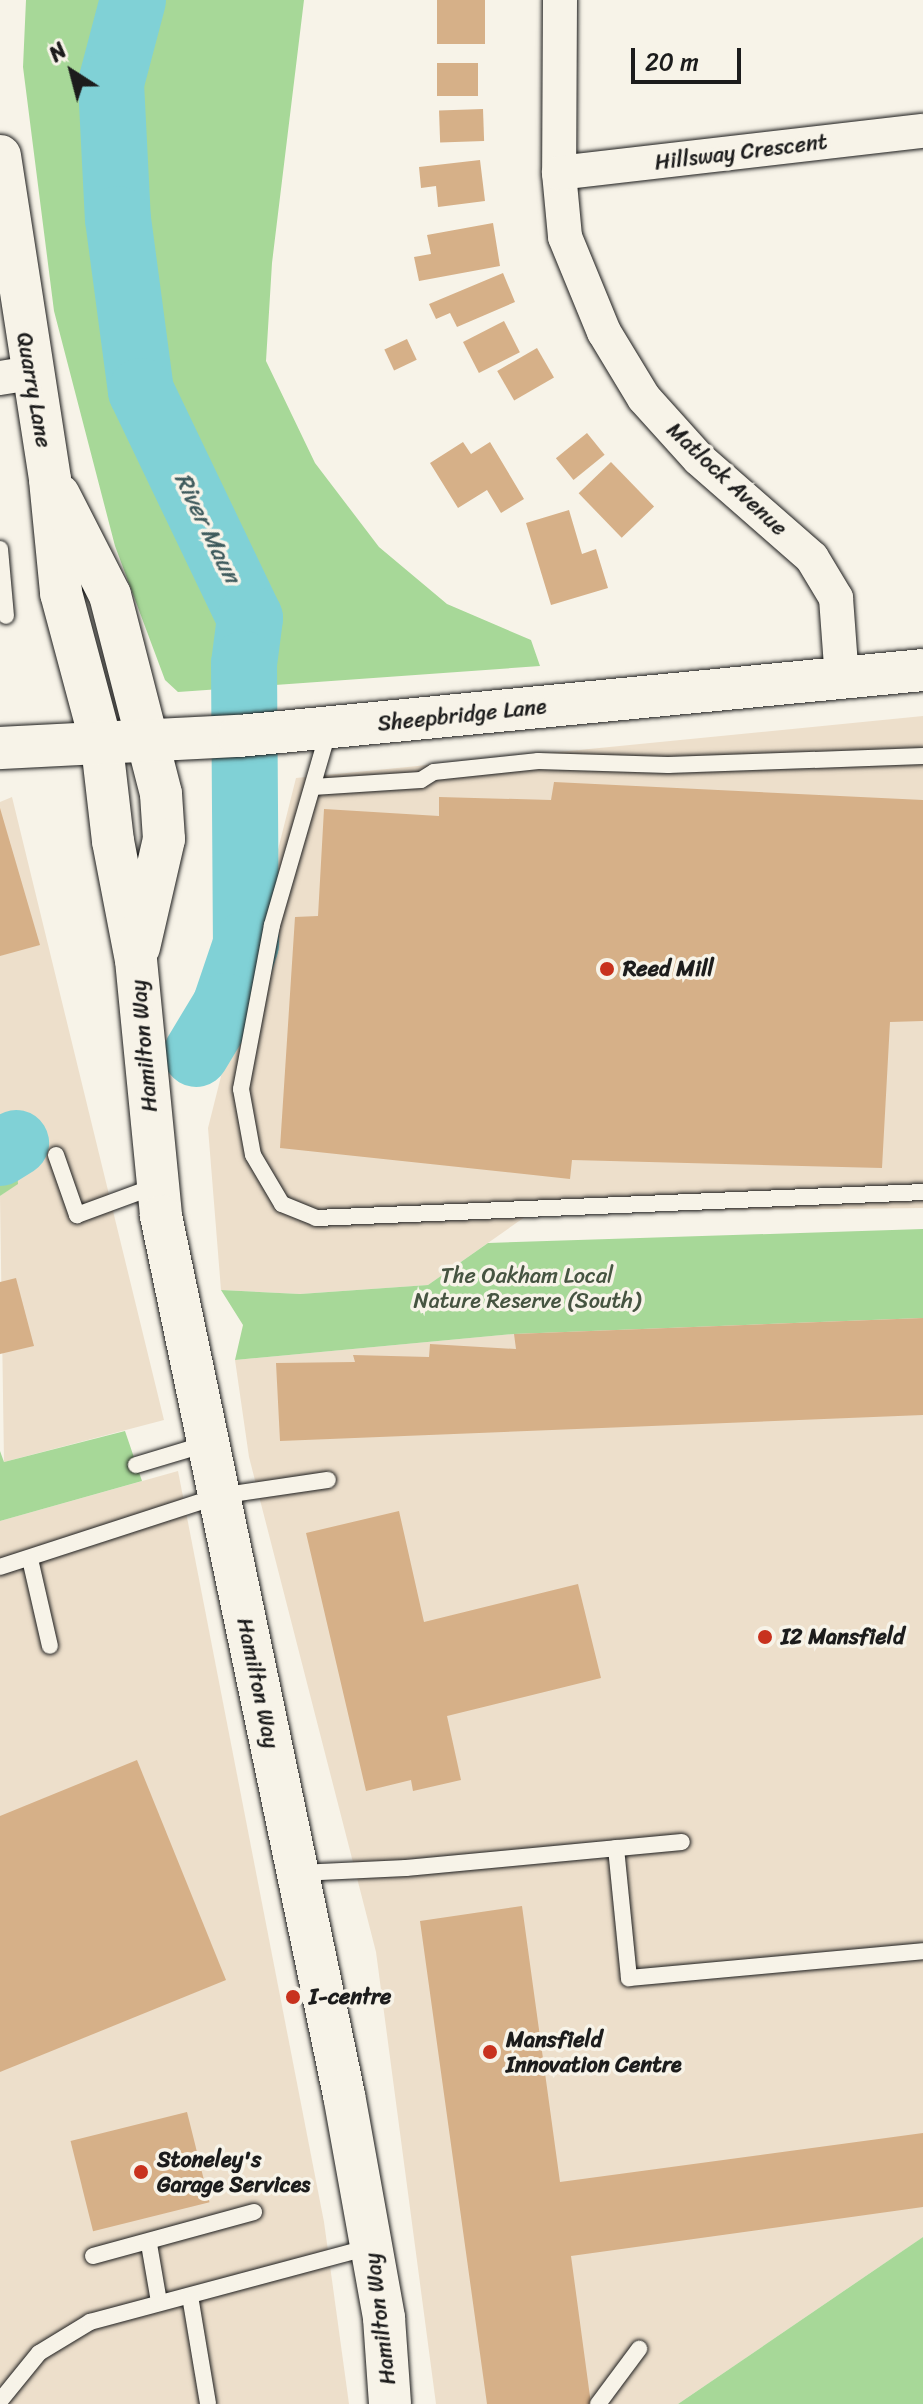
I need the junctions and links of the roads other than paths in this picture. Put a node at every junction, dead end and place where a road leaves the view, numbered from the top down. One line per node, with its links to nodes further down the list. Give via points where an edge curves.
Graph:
1 (560, 0): 4 (street, Matlock Avenue)
2 (923, 131): 4 (street, Hillsway Crescent)
3 (0, 156): 5 (street, Quarry Lane)
4 (559, 173): 10 (street, Matlock Avenue, via 565,237 604,332 644,398 699,459 812,558 836,598)
5 (15, 376): 6 (street, Quarry Lane)
6 (50, 480): 12 (street, Quarry Lane, via 106,584); 13 (street, Quarry Lane, via 61,593)
7 (0, 549): 8 (lane)
8 (6, 616)
9 (923, 670): 10 (street, Sheepbridge Lane)
10 (842, 679): 11 (street, Sheepbridge Lane)
11 (329, 727): 12 (street, Sheepbridge Lane); 16 (lane)
12 (150, 742): 13 (street, Sheepbridge Lane); 17 (street, Hamilton Way, via 164,839)
13 (102, 746): 14 (street, Sheepbridge Lane); 17 (street, Hamilton Way, via 113,841)
14 (0, 748)
15 (923, 756): 16 (lane, via 668,765 538,761 434,772 421,780)
16 (313, 787): 20 (lane, via 272,925 241,1089 253,1155 282,1204 316,1218)
17 (136, 960): 19 (street, Hamilton Way)
18 (56, 1155): 19 (lane, via 77,1215)
19 (156, 1186): 21 (street, Hamilton Way)
20 (923, 1192)
21 (207, 1443): 22 (lane); 24 (street, Hamilton Way)
22 (136, 1465)
23 (328, 1480): 24 (lane)
24 (219, 1496): 25 (lane); 30 (street, Hamilton Way)
25 (30, 1559): 26 (lane); 27 (lane)
26 (0, 1567)
27 (50, 1646)
28 (682, 1842): 29 (lane)
29 (616, 1848): 30 (lane); 31 (lane, via 629,1978)
30 (297, 1873): 34 (street, Hamilton Way)
31 (923, 1951)
32 (254, 2212): 33 (lane)
33 (149, 2244): 35 (lane); 37 (lane)
34 (371, 2246): 36 (lane); 41 (street, Hamilton Way, via 384,2318)
35 (93, 2256)
36 (190, 2296): 37 (lane); 40 (lane)
37 (159, 2302): 39 (lane, via 90,2322 39,2353)
38 (639, 2349): 42 (lane)
39 (0, 2401)
40 (208, 2404)
41 (390, 2404)
42 (598, 2404)

